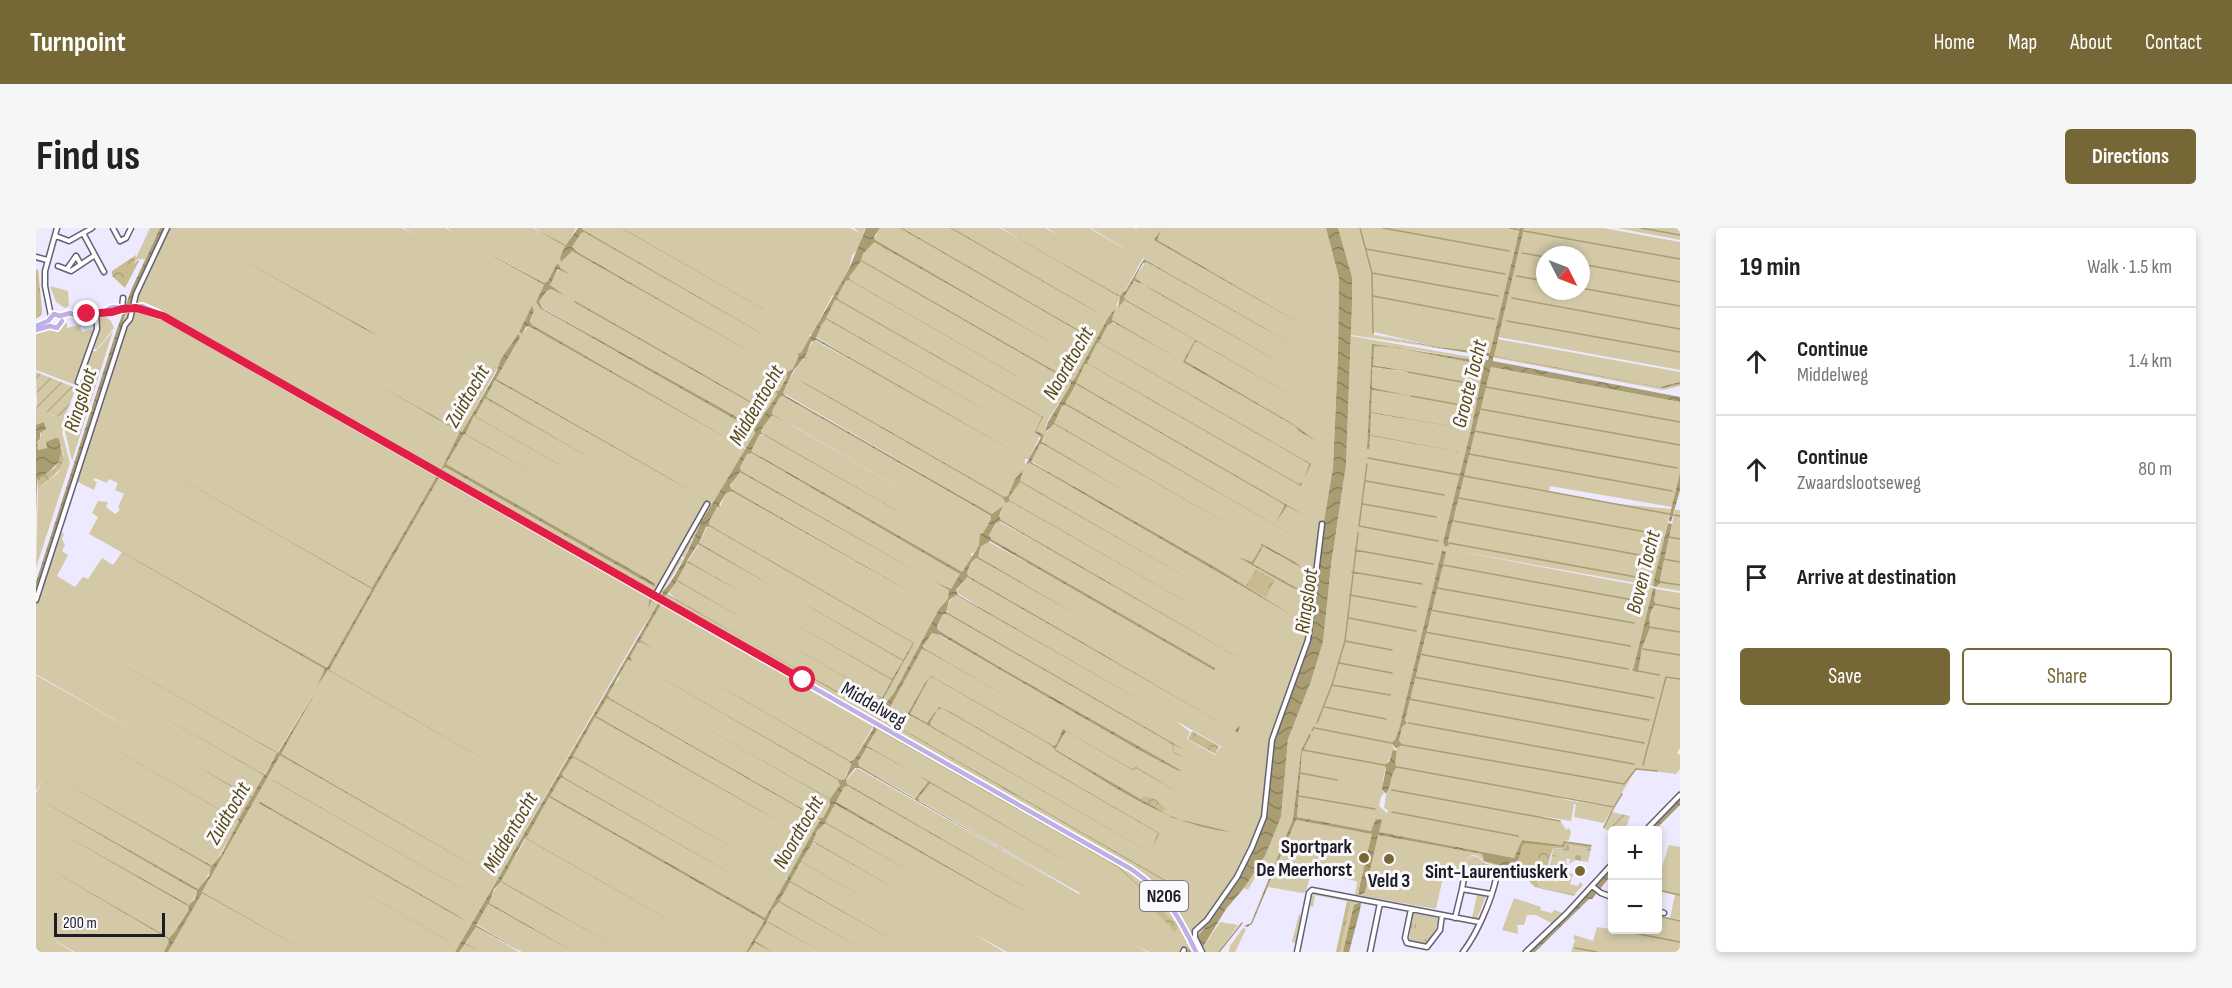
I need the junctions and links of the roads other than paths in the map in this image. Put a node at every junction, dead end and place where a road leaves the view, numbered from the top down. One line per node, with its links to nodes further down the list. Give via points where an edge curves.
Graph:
1 (57, 228): 7 (street)
2 (92, 228): 6 (street)
3 (113, 228): 4 (street, via 120,241)
4 (131, 228)
5 (167, 228): 16 (street)
6 (83, 233): 7 (street, via 69,241); 8 (street)
7 (56, 236): 10 (street)
8 (95, 255): 11 (street); 14 (street)
9 (36, 257): 10 (street)
10 (47, 260): 18 (street, via 44,280)
11 (80, 263): 13 (street, via 71,271); 13 (street, via 76,256)
12 (58, 266): 13 (street)
13 (67, 269)
14 (104, 272)
15 (123, 298): 16 (street)
16 (128, 309): 17 (main road); 23 (main road, Middelweg / N206, via 163,316); 24 (street, via 130,319)
17 (96, 312): 18 (main road, via 70,313); 20 (street, via 97,329)
18 (54, 319): 19 (main road)
19 (36, 328)
20 (78, 382)
21 (706, 504): 23 (street)
22 (1322, 524): 39 (street, via 1308,640 1272,741 1264,817 1237,877 1195,931)
23 (656, 596): 39 (main road, Middelweg / N206, via 1131,869 1170,903)
24 (36, 600)
25 (1680, 795): 26 (street)
26 (1651, 826)
27 (1608, 869): 30 (street)
28 (1465, 873): 31 (street)
29 (1496, 879): 32 (street)
30 (1592, 887): 33 (street); 44 (street)
31 (1462, 888): 32 (street); 37 (street)
32 (1491, 894): 38 (street)
33 (1608, 895)
34 (1380, 903): 35 (street); 41 (street, via 1312,890); 42 (street)
35 (1411, 909): 36 (street); 36 (street, via 1407,944 1427,947 1440,930)
36 (1442, 915): 37 (street)
37 (1455, 918): 38 (street)
38 (1479, 922): 43 (street)
39 (1194, 942): 40 (main road, Middelweg / N206)
40 (1200, 952)
41 (1297, 952)
42 (1370, 952)
43 (1463, 952)
44 (1526, 952)

